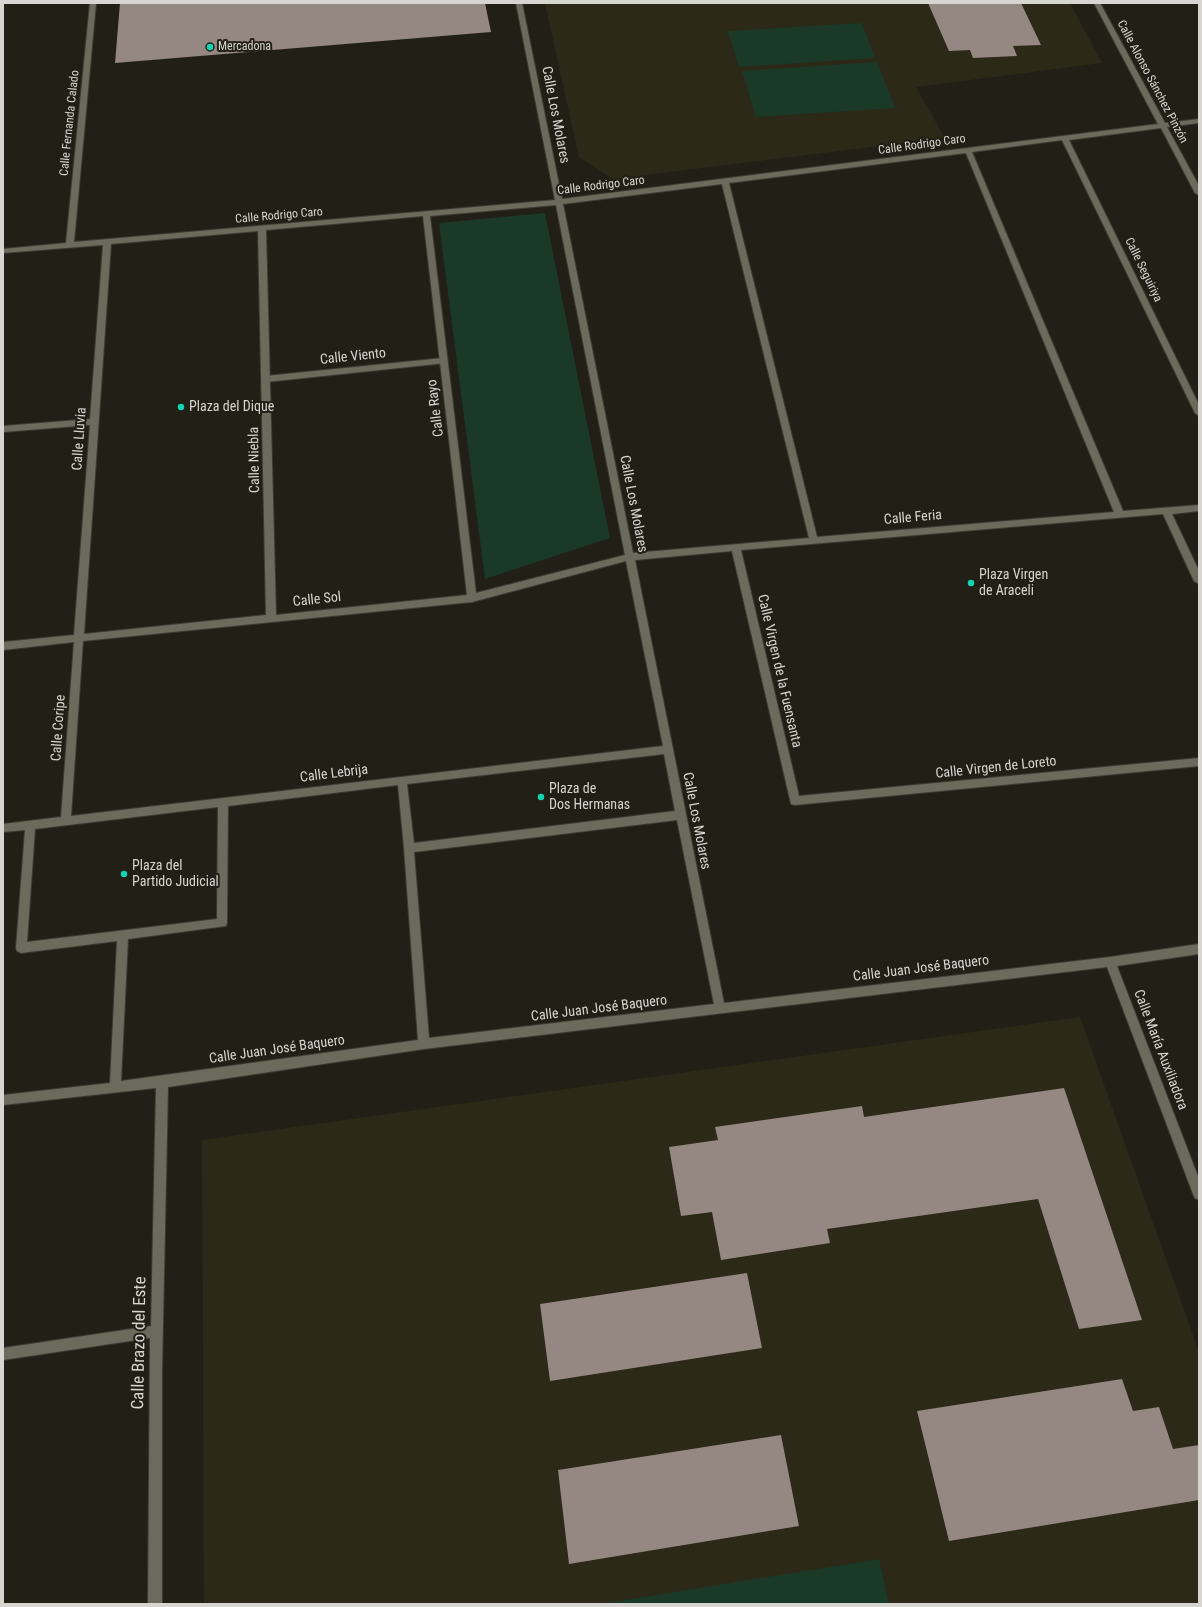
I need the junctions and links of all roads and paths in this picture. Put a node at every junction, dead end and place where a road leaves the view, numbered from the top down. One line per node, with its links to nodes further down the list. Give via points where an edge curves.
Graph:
1 (93, 3): 14 (street, Calle Fernanda Calado)
2 (519, 3): 10 (street, Calle Los Molares)
3 (1097, 3): 5 (street, Calle Alonso Sánchez Pinzón)
4 (1199, 121): 5 (street, Calle Rodrigo Caro)
5 (1163, 126): 6 (street, Calle Rodrigo Caro); 9 (street, Calle Alonso Sánchez Pinzón)
6 (1064, 137): 7 (street, Calle Rodrigo Caro); 18 (street, Calle Seguiriya)
7 (968, 150): 8 (street, Calle Rodrigo Caro); 23 (street)
8 (725, 182): 10 (street, Calle Rodrigo Caro); 24 (street)
9 (1199, 193)
10 (559, 202): 11 (street, Calle Rodrigo Caro); 26 (street, Calle Los Molares)
11 (426, 214): 12 (street, Calle Rodrigo Caro); 16 (street, Calle Rayo)
12 (262, 229): 13 (street, Calle Rodrigo Caro); 17 (street, Calle Niebla)
13 (107, 241): 14 (street, Calle Rodrigo Caro); 19 (street, Calle Lluvia)
14 (70, 245): 15 (street, Calle Rodrigo Caro)
15 (3, 251)
16 (443, 361): 17 (street, Calle Viento); 28 (street, Calle Rayo)
17 (266, 379): 29 (street, Calle Niebla)
18 (1199, 413)
19 (94, 422): 20 (street); 30 (street, Calle Lluvia)
20 (3, 430)
21 (1199, 508): 22 (street, Calle Feria)
22 (1166, 511): 23 (street, Calle Feria); 27 (street)
23 (1120, 514): 24 (street, Calle Feria)
24 (814, 541): 25 (street, Calle Feria)
25 (736, 547): 26 (street, Calle Feria); 36 (street, Calle Virgen de la Fuensanta)
26 (630, 558): 28 (street, Calle Sol); 32 (street, Calle Los Molares)
27 (1199, 581)
28 (472, 598): 29 (street, Calle Sol)
29 (271, 618): 30 (street, Calle Sol)
30 (80, 638): 31 (street, Calle Sol); 38 (street, Calle Coripe)
31 (3, 646)
32 (668, 749): 34 (street, Calle Lebrija); 37 (street, Calle Los Molares)
33 (1199, 762): 36 (street, Calle Virgen de Loreto)
34 (402, 780): 35 (street, Calle Lebrija); 41 (street)
35 (223, 802): 38 (street, Calle Lebrija); 42 (street, via 222,923)
36 (795, 802)
37 (681, 815): 41 (street); 45 (street, Calle Los Molares)
38 (66, 820): 39 (street, Calle Lebrija)
39 (30, 825): 40 (street, Calle Lebrija); 42 (street, via 21,948)
40 (3, 828)
41 (409, 848): 46 (street)
42 (123, 935): 48 (street)
43 (1199, 950): 44 (street, Calle Juan José Baquero)
44 (1110, 962): 45 (street, Calle Juan José Baquero); 50 (street, Calle María Auxiliadora)
45 (720, 1009): 46 (street, Calle Juan José Baquero)
46 (424, 1044): 47 (street, Calle Juan José Baquero)
47 (162, 1082): 48 (street, Calle Juan José Baquero); 51 (street, Calle Brazo del Este)
48 (115, 1087): 49 (street, Calle Juan José Baquero)
49 (3, 1100)
50 (1199, 1194)
51 (157, 1331): 52 (street); 53 (street, Calle Brazo del Este)
52 (3, 1354)
53 (155, 1604)

